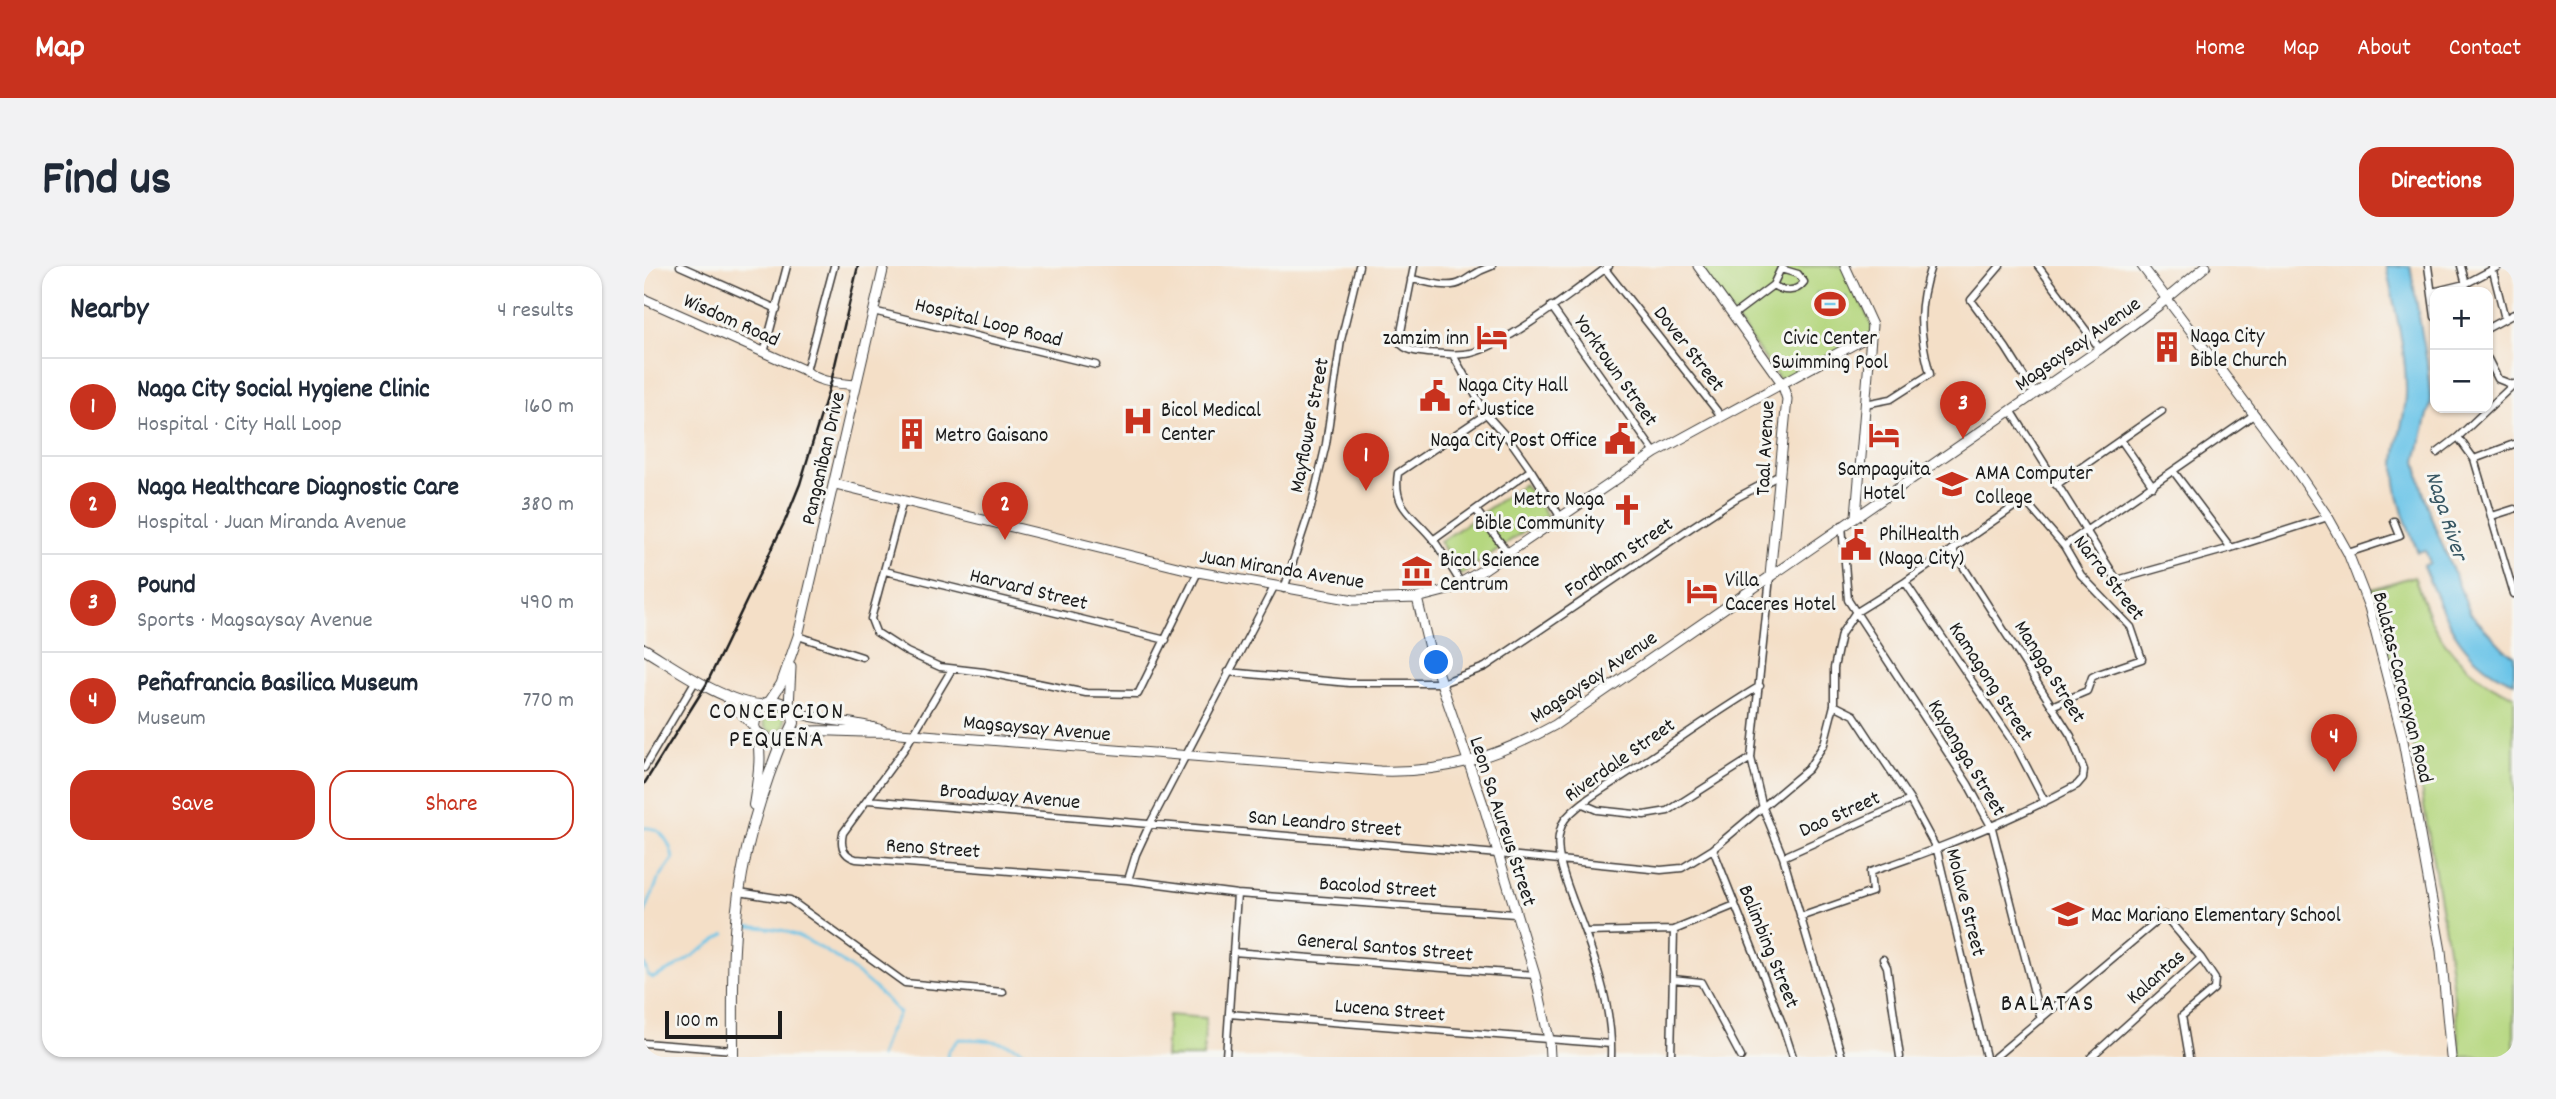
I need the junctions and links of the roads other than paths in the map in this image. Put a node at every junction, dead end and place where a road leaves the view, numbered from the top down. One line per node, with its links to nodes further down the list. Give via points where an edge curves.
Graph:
1 (787, 266): 30 (street)
2 (834, 266): 44 (street)
3 (884, 266): 31 (main road, Panganiban Drive)
4 (1359, 266): 90 (street, Mayflower Street, via 1341,340 1326,444)
5 (1414, 266): 21 (street)
6 (1492, 266): 20 (street)
7 (1698, 266): 33 (main road, Taal Avenue)
8 (1845, 266): 36 (main road, via 1872,325)
9 (1931, 266): 49 (street, via 1919,323 1930,374 1891,399)
10 (2000, 266): 48 (street, via 1971,300)
11 (2038, 266): 38 (street)
12 (2142, 266): 28 (main road, Balatas-Cararayan Road)
13 (2206, 266): 28 (main road, Magsaysay Avenue)
14 (2428, 266): 24 (street)
15 (2461, 266): 22 (street)
16 (686, 267): 30 (street)
17 (1607, 267): 29 (street); 54 (street, Dover Street)
18 (1781, 267): 23 (street); 23 (street, via 1804,282 1790,291)
19 (2495, 267): 22 (street); 34 (street)
20 (1476, 269): 21 (street, via 1460,284)
21 (1411, 279): 40 (street, via 1399,342 1417,352)
22 (2465, 284): 25 (street); 26 (street)
23 (1773, 285): 33 (street)
24 (2431, 287)
25 (2453, 287)
26 (2466, 287)
27 (644, 299): 39 (main road, Wisdom Road)
28 (2167, 300): 38 (main road, Magsaysay Avenue); 53 (main road, Balatas-Cararayan Road)
29 (1551, 306): 40 (street, via 1502,340); 58 (street, Yorktown Street)
30 (777, 309): 39 (street)
31 (873, 311): 42 (street, Hospital Loop Road); 46 (main road, Panganiban Drive)
32 (2514, 314): 34 (street)
33 (1733, 315): 45 (main road, Taal Avenue)
34 (2505, 319): 35 (street)
35 (2493, 325)
36 (1871, 335): 37 (main road, Juan Miranda Avenue); 41 (main road)
37 (1854, 346): 41 (main road); 45 (main road, Juan Miranda Avenue)
38 (2100, 348): 48 (main road, Magsaysay Avenue)
39 (764, 353): 44 (main road, Wisdom Road)
40 (1454, 355): 52 (street)
41 (1869, 359): 49 (main road)
42 (1096, 365)
43 (2493, 369): 47 (street, via 2498,379)
44 (806, 371): 46 (main road, Wisdom Road, via 831,382)
45 (1782, 383): 54 (main road, Juan Miranda Avenue); 63 (main road, Taal Avenue, via 1787,399)
46 (856, 385): 64 (main road, Panganiban Drive)
47 (2514, 385): 55 (street)
48 (2035, 394): 50 (main road, Magsaysay Avenue)
49 (1865, 404): 70 (main road)
50 (2011, 410): 65 (street); 70 (main road, Magsaysay Avenue)
51 (2162, 411): 56 (street)
52 (1486, 414): 61 (street); 77 (street, via 1398,473 1399,499)
53 (2255, 414): 62 (street); 72 (main road, Balatas-Cararayan Road)
54 (1721, 416): 58 (main road, Juan Miranda Avenue)
55 (2458, 437): 59 (street); 60 (street)
56 (2121, 440): 65 (street); 66 (street)
57 (2514, 444): 60 (street)
58 (1655, 453): 73 (main road, Juan Miranda Avenue)
59 (2437, 453)
60 (2474, 459): 71 (street)
61 (1531, 470): 69 (street); 73 (street)
62 (2174, 472): 66 (street); 79 (street)
63 (1782, 475): 85 (main road, Taal Avenue); 102 (street, Fordham Street, via 1738,497 1485,667)
64 (835, 484): 67 (main road, Juan Miranda Avenue); 94 (main road, Panganiban Drive)
65 (2056, 485): 76 (street)
66 (2152, 486): 76 (street)
67 (903, 500): 83 (street); 84 (main road, Juan Miranda Avenue)
68 (2514, 509): 71 (street)
69 (1476, 510): 77 (street); 82 (street)
70 (1856, 516): 75 (main road, Magsaysay Avenue)
71 (2492, 516): 86 (street)
72 (2328, 517): 79 (street); 81 (main road, Balatas-Cararayan Road)
73 (1560, 518): 82 (main road, Juan Miranda Avenue)
74 (2394, 521): 81 (street, via 2400,536)
75 (1842, 526): 85 (main road, Magsaysay Avenue); 93 (street, Kayangga Street, via 1849,600)
76 (2086, 531): 78 (street); 79 (street, via 2117,580)
77 (1433, 540): 88 (street)
78 (2064, 547): 80 (street, Narra Street, via 2026,502); 107 (street, Narra Street, via 2081,575 2131,627 2142,659 2092,677 2087,691)
79 (2231, 548)
80 (1952, 549): 87 (street, Narra Street); 107 (street, Mangga Street)
81 (2348, 553): 163 (main road, Balatas-Cararayan Road, via 2369,607 2402,735 2441,951)
82 (1510, 554): 88 (main road, Juan Miranda Avenue)
83 (885, 571): 95 (street, Harvard Street); 99 (street, via 871,619 876,632 907,652)
84 (1198, 572): 89 (main road, Juan Miranda Avenue); 95 (street)
85 (1770, 576): 103 (street); 116 (main road, Magsaysay Avenue, via 1555,725 1509,749)
86 (2512, 580): 91 (street)
87 (1905, 582): 93 (street, Narra Street); 120 (street, Kamagong Street, via 2017,748)
88 (1461, 583): 92 (main road, Juan Miranda Avenue)
89 (1274, 587): 90 (main road, Juan Miranda Avenue); 100 (street)
90 (1284, 589): 92 (main road, Juan Miranda Avenue, via 1354,600)
91 (2514, 594)
92 (1418, 598): 102 (main road, Leon Sa Aureus Street)
93 (1855, 613): 106 (street, via 1841,634 1834,668); 124 (street, Kayangga Street)
94 (798, 636): 97 (main road, Panganiban Drive); 98 (street)
95 (1166, 640): 99 (street, via 1138,694 1086,694)
96 (644, 649): 101 (main road)
97 (792, 657): 105 (main road, Panganiban Drive, via 781,684); 108 (main road, Panganiban Drive)
98 (862, 657)
99 (952, 669): 111 (street, Reno Street)
100 (1228, 673): 102 (street, Fordham Street, via 1349,683); 114 (street)
101 (696, 680): 104 (main road); 113 (street)
102 (1442, 683): 116 (main road, Leon Sa Aureus Street)
103 (1760, 686): 115 (street); 121 (street, Riverdale Street)
104 (725, 695): 105 (main road, via 751,705); 109 (main road)
105 (765, 704): 108 (main road, via 780,702); 109 (main road, via 755,715)
106 (1834, 705): 119 (street, Molave Street, via 1854,715); 122 (street, via 1824,744 1808,769)
107 (2054, 705): 120 (street, Mangga Street, via 2084,770 2077,785)
108 (790, 709): 110 (main road, Magsaysay Avenue, via 825,721 868,725); 112 (main road, via 794,723)
109 (755, 729): 112 (main road, via 766,740); 125 (main road, via 760,763)
110 (887, 732): 111 (main road, Magsaysay Avenue); 112 (main road, Magsaysay Avenue, via 822,730)
111 (912, 734): 114 (main road, Magsaysay Avenue); 118 (street, Reno Street)
112 (786, 737): 125 (main road, via 771,766)
113 (647, 757): 117 (street)
114 (1185, 757): 116 (main road, Magsaysay Avenue, via 1408,772); 123 (street)
115 (1751, 758): 121 (street, via 1668,811 1644,815); 122 (street)
116 (1468, 763): 128 (main road, Leon Sa Aureus Street)
117 (644, 768)
118 (868, 800): 123 (street, Broadway Avenue); 131 (street, Reno Street, via 842,839 847,856 856,859)
119 (1910, 800): 127 (street, Molave Street); 129 (street, Dao Street)
120 (2045, 802): 124 (street, Mangga Street)
121 (1583, 804): 130 (street, Riverdale Street, via 1565,818 1558,848)
122 (1763, 808): 126 (street); 129 (street)
123 (1150, 824): 128 (street, San Leandro Street); 131 (street)
124 (1992, 828): 127 (street, Mangga Street); 146 (street, Kayangga Street)
125 (751, 832): 132 (main road)
126 (1713, 849): 130 (street, via 1682,868 1661,870); 134 (street, Balimbing Street)
127 (1937, 850): 136 (street, Mangga Street, via 1870,872 1872,892); 159 (street, Molave Street)
128 (1498, 854): 130 (street); 135 (main road, Leon Sa Aureus Street)
129 (1783, 857): 136 (street)
130 (1561, 861): 138 (street, Riverdale Street)
131 (1128, 880): 133 (street, Reno Street)
132 (739, 892): 144 (street, via 790,900 905,983); 150 (main road)
133 (1237, 894): 135 (street, Bacolod Street); 139 (street)
134 (1735, 905): 137 (street); 156 (street, Balimbing Street)
135 (1515, 914): 142 (main road, Leon Sa Aureus Street)
136 (1800, 917): 157 (street)
137 (1674, 930): 138 (street); 143 (street)
138 (1586, 932): 149 (street, Riverdale Street)
139 (1233, 951): 142 (street, General Santos Street); 145 (street)
140 (2201, 958): 146 (street, Kalantas, via 2164,915); 161 (street, Kalantas); 162 (street, via 2215,979 2214,989 2182,1016)
141 (1883, 959): 158 (street)
142 (1535, 975): 147 (main road, Leon Sa Aureus Street)
143 (1673, 979): 154 (street); 155 (street, via 1701,982)
144 (1003, 992)
145 (1229, 1014): 147 (street, Lucena Street); 151 (street)
146 (2040, 1020): 160 (street)
147 (1549, 1039): 149 (street, Lucena Street); 152 (main road, Leon Sa Aureus Street)
148 (644, 1043): 150 (street)
149 (1611, 1044): 153 (street, Riverdale Street)
150 (733, 1053)
151 (1226, 1057)
152 (1550, 1057)
153 (1611, 1057)
154 (1671, 1057)
155 (1741, 1057)
156 (1793, 1057)
157 (1842, 1057)
158 (1900, 1057)
159 (1986, 1057)
160 (1995, 1057)
161 (2091, 1057)
162 (2189, 1057)
163 (2451, 1057)

